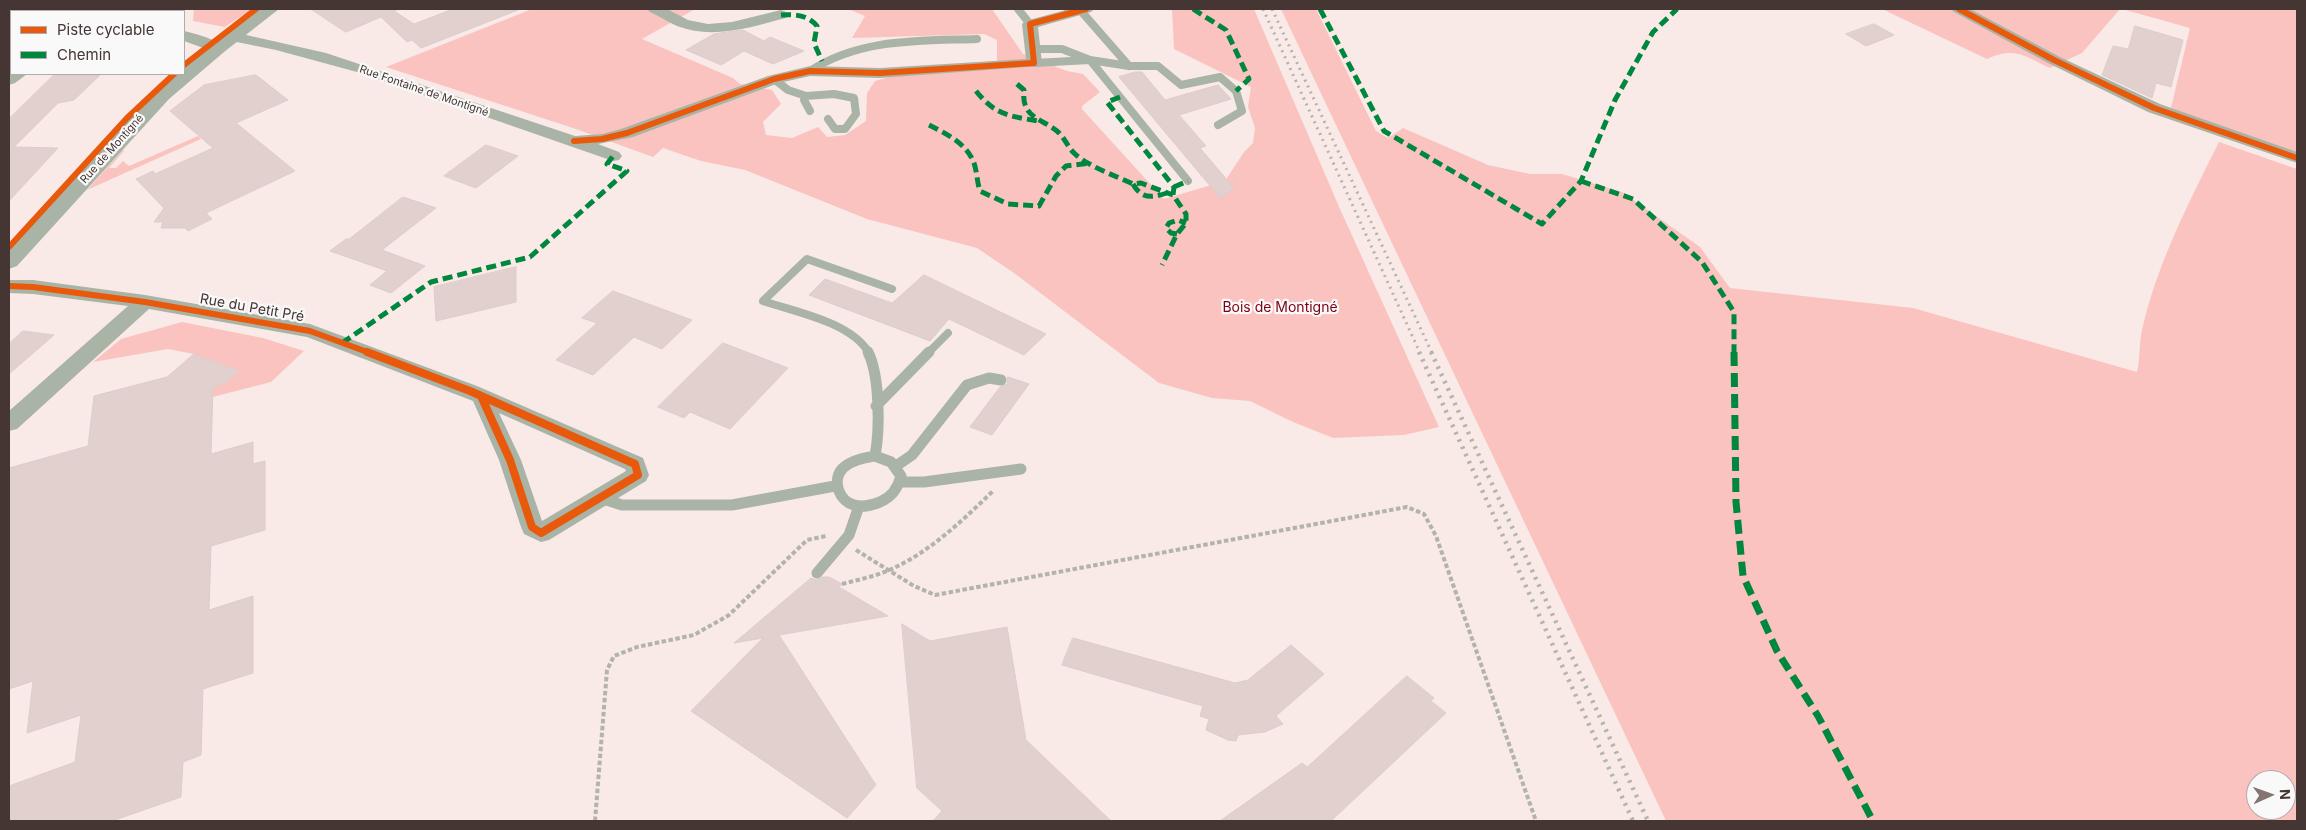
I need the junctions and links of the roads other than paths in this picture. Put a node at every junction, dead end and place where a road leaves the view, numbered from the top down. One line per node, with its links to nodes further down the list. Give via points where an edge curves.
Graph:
1 (270, 9): 10 (street, Rue de Montigné)
2 (656, 9): 6 (street, via 685,23 710,29 739,26)
3 (1018, 9): 7 (lane)
4 (1078, 9): 7 (street); 13 (lane)
5 (1959, 9): 22 (street, via 2054,60 2147,104)
6 (782, 15)
7 (1030, 24): 11 (street)
8 (185, 36): 10 (street, Rue Fontaine de Montigné, via 198,38 207,46)
9 (977, 39): 14 (lane, via 875,45 822,61)
10 (225, 42): 20 (street, Rue Fontaine de Montigné, via 292,47); 24 (street, Rue de Montigné, via 162,95)
11 (1033, 56): 12 (lane); 12 (lane, via 1062,49); 14 (street, via 880,73)
12 (1090, 60): 13 (lane); 23 (lane)
13 (1129, 66): 19 (lane, via 1158,66 1181,85 1220,77 1236,91 1242,111)
14 (810, 71): 15 (street)
15 (774, 80): 16 (lane, via 788,90); 20 (street, via 627,133)
16 (806, 96): 17 (lane, via 804,100); 18 (lane, via 834,94 854,98 856,114 845,129 835,129)
17 (810, 111)
18 (828, 119)
19 (1218, 125)
20 (574, 141): 21 (street, Rue Fontaine de Montigné)
21 (613, 156)
22 (2297, 158)
23 (1188, 181)
24 (9, 261)
25 (9, 286): 27 (street, Rue du Petit Pré)
26 (892, 289): 31 (lane, via 807,259 763,301 841,330 866,348 874,371)
27 (146, 302): 30 (street, Rue du Petit Pré, via 310,331); 32 (street)
28 (948, 333): 31 (lane)
29 (1001, 380): 34 (lane, via 989,378 967,385 912,455)
30 (481, 396): 38 (street, Rue du Petit Pré, via 510,460 532,527 540,533); 38 (street, Rue du Petit Pré, via 635,464 638,475)
31 (876, 406): 33 (lane)
32 (9, 423)
33 (875, 456): 34 (lane); 37 (lane, via 847,465 836,478)
34 (896, 466): 36 (lane)
35 (1021, 469): 36 (lane, via 924,482)
36 (900, 482): 39 (lane, via 897,490 880,503)
37 (835, 486): 38 (lane, via 732,505 622,505); 39 (lane, via 838,496)
38 (599, 498)
39 (859, 506): 40 (lane, via 844,544)
40 (817, 573)

